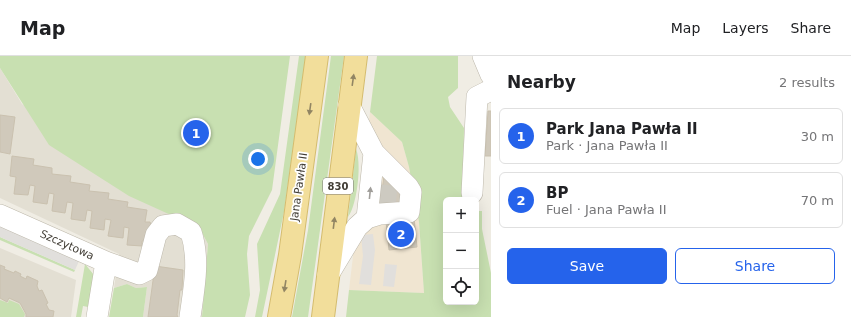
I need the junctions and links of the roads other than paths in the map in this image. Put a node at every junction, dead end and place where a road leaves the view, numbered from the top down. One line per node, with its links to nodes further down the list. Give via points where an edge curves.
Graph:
1 (317, 56): 15 (main road, Jana Pawła II, one-way to 15)
2 (356, 56): 6 (main road, 830, one-way to 2)
3 (484, 56): 4 (street)
4 (491, 75)
5 (491, 90): 8 (street, via 477,97)
6 (349, 106): 7 (street); 12 (main road, 830, one-way to 6)
7 (374, 154): 9 (street, one-way to 7); 9 (street)
8 (472, 193)
9 (389, 197): 12 (street, via 355,230)
10 (0, 215): 11 (street, Szczytowa)
11 (106, 262): 13 (street, Szczytowa); 14 (street, via 139,274 147,270 156,235 163,226 177,224 191,232 196,247 197,263)
12 (327, 276): 16 (main road, 830)
13 (97, 317)
14 (190, 317)
15 (279, 317)
16 (322, 317)

